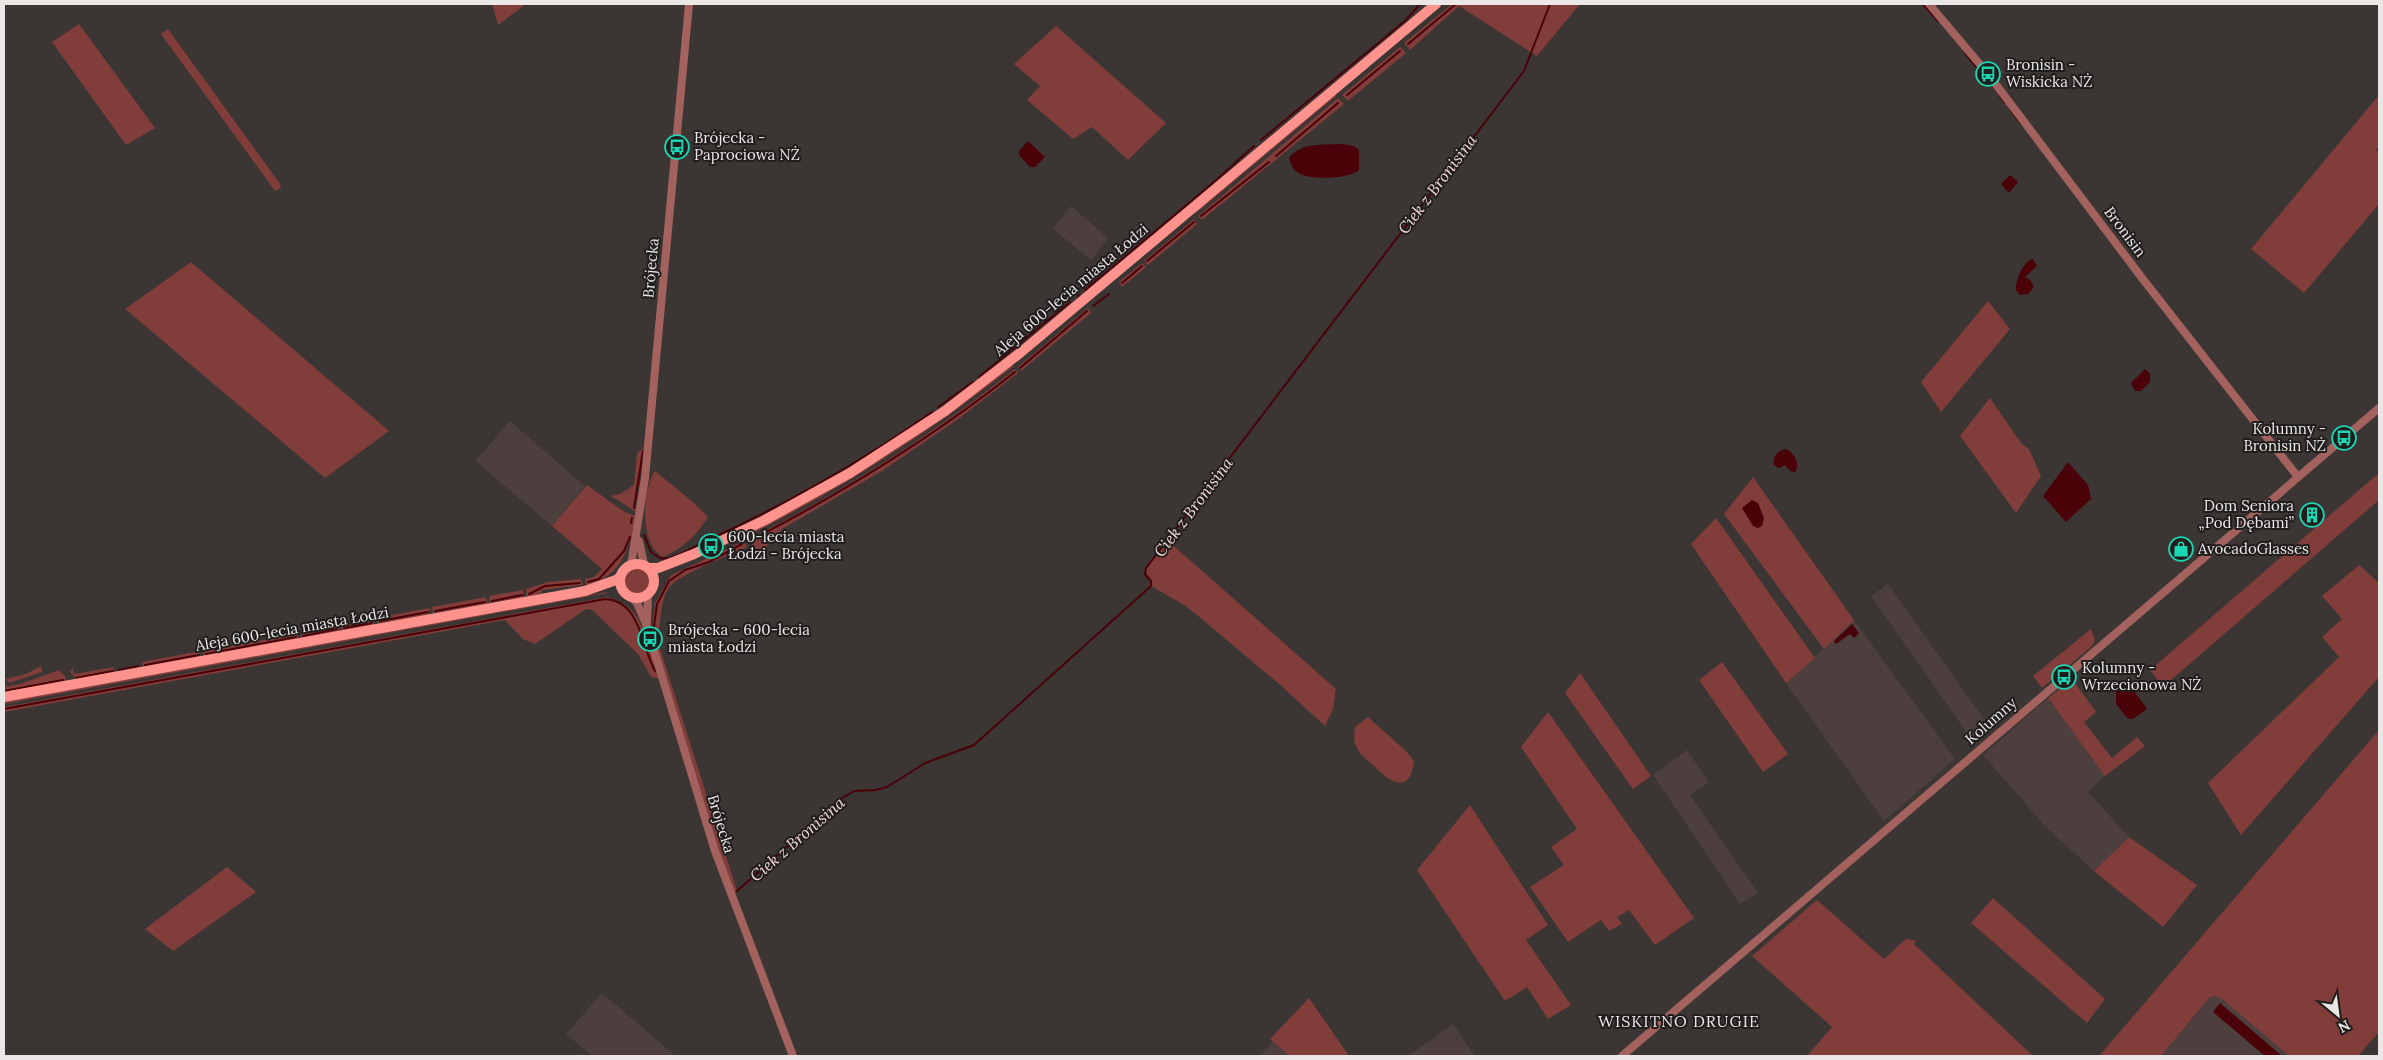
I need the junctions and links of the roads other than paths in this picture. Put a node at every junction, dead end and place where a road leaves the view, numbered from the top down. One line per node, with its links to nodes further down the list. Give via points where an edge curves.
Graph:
1 (688, 4): 6 (street, Brójecka, via 645,478)
2 (1436, 4): 7 (main road, Aleja 600-lecia miasta Łodzi, via 965,396 842,478)
3 (1929, 4): 5 (street, Bronisin, via 1988,74)
4 (2379, 408): 5 (street, Kolumny)
5 (2298, 477): 19 (street, Kolumny)
6 (637, 534): 8 (street, Brójecka); 9 (street, Brójecka)
7 (694, 554): 9 (main road, Aleja 600-lecia miasta Łodzi, via 662,566); 11 (main road, Aleja 600-lecia miasta Łodzi)
8 (631, 565): 9 (main road); 10 (main road)
9 (646, 566): 11 (main road)
10 (620, 577): 12 (main road); 13 (main road, Aleja 600-lecia miasta Łodzi)
11 (655, 581): 14 (main road)
12 (622, 590): 13 (main road, Aleja 600-lecia miasta Łodzi); 15 (main road)
13 (585, 591): 17 (main road, Aleja 600-lecia miasta Łodzi)
14 (648, 595): 15 (main road); 16 (street, Brójecka)
15 (632, 598): 16 (street, Brójecka)
16 (646, 624): 18 (street, Brójecka, via 715,851)
17 (4, 697)
18 (793, 1056)
19 (1622, 1056)

